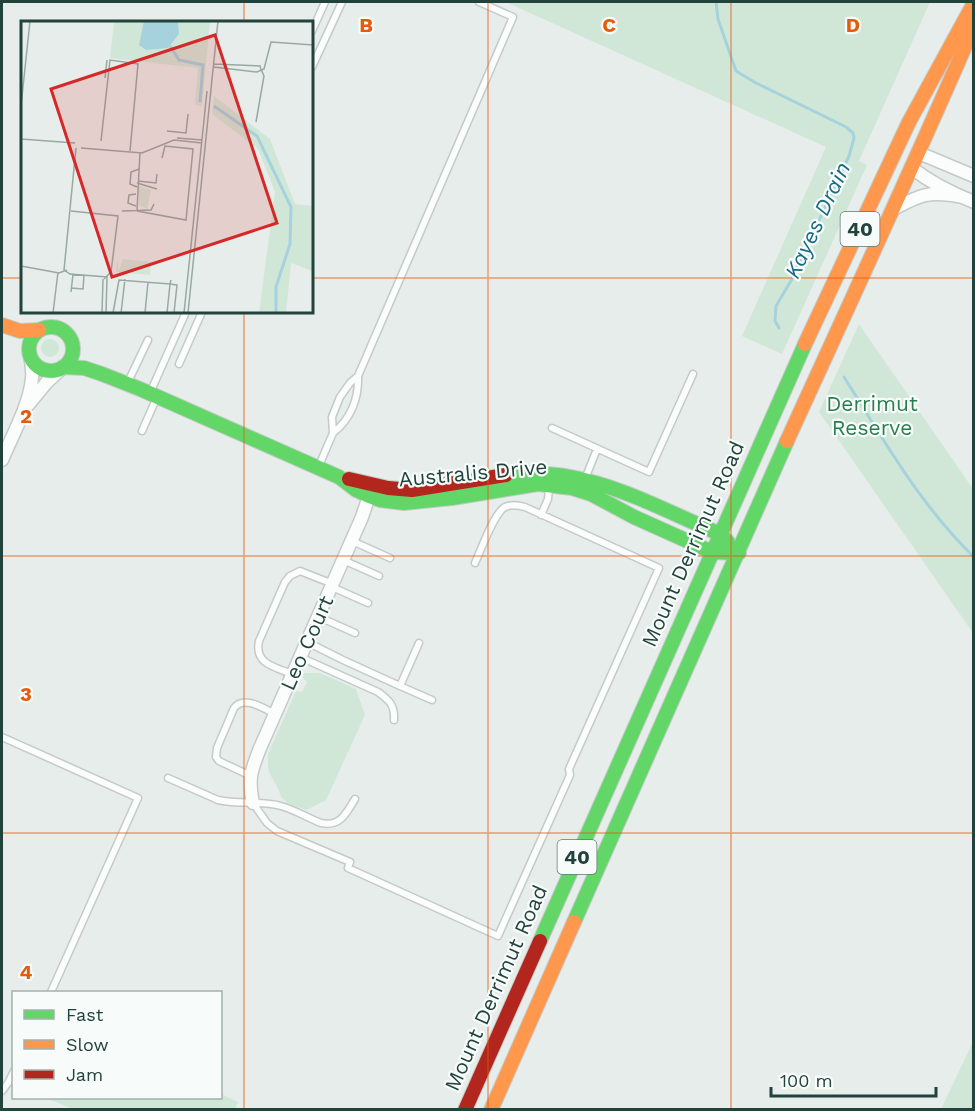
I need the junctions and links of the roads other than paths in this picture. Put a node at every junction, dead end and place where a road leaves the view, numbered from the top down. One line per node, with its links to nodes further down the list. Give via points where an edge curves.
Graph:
1 (325, 2): 6 (lane)
2 (342, 2): 7 (lane)
3 (479, 2): 26 (lane, via 513,17)
4 (974, 3): 8 (main road, Mount Derrimut Road / 40)
5 (974, 26): 9 (main road, 40)
6 (314, 27)
7 (314, 63)
8 (895, 150): 9 (main road); 10 (main road); 39 (main road, Mount Derrimut Road / 40)
9 (919, 153): 10 (main road, 40); 11 (street)
10 (912, 168): 12 (street); 14 (main road, 40)
11 (974, 176)
12 (962, 197): 13 (street); 14 (street, via 944,193 923,195)
13 (974, 202)
14 (891, 211): 42 (main road, 40)
15 (185, 314): 27 (lane)
16 (201, 314): 23 (lane)
17 (2, 325): 18 (main road, via 19,331)
18 (39, 330): 21 (main road, via 59,328); 22 (main road, via 30,341)
19 (2, 333): 22 (main road)
20 (148, 339): 27 (lane)
21 (72, 343): 24 (main road, via 72,355); 27 (main road, Australis Drive)
22 (31, 357): 24 (main road, via 46,370); 28 (street, via 33,376)
23 (179, 364)
24 (62, 368): 27 (main road, Australis Drive, via 92,369); 28 (street)
25 (693, 374): 32 (lane, via 649,472)
26 (357, 376): 31 (lane, via 340,397 332,417); 31 (lane, via 358,388 350,413)
27 (140, 389): 30 (lane); 34 (main road, Australis Drive)
28 (24, 411): 33 (street)
29 (552, 428): 32 (lane)
30 (142, 431)
31 (333, 433): 34 (lane)
32 (597, 448): 36 (lane)
33 (2, 460)
34 (318, 468): 37 (main road, Australis Drive)
35 (549, 479): 36 (main road, Australis Drive, via 566,474); 37 (main road, Australis Drive, via 523,473 411,490); 38 (lane, via 548,499)
36 (584, 485): 39 (main road, Australis Drive, via 630,495); 41 (main road, Australis Drive, via 634,517)
37 (370, 490): 40 (street, Leo Court)
38 (541, 515): 45 (lane, via 519,505 505,507 496,516); 63 (lane, via 659,568 498,936 348,868 350,862 277,831)
39 (720, 534): 41 (main road, Mount Derrimut Road / 40); 42 (main road)
40 (352, 541): 43 (lane); 44 (street, Leo Court)
41 (712, 552): 42 (main road); 67 (main road, Mount Derrimut Road / 40)
42 (739, 553): 68 (main road, 40)
43 (390, 558)
44 (343, 560): 46 (lane); 47 (street, Leo Court)
45 (475, 563)
46 (380, 576)
47 (332, 585): 48 (lane); 49 (street, Leo Court); 54 (lane, via 300,571 285,582 257,648 263,661)
48 (368, 603)
49 (319, 616): 50 (lane); 51 (street, Leo Court)
50 (355, 633)
51 (307, 642): 53 (street, Leo Court); 55 (lane)
52 (419, 643): 55 (lane)
53 (300, 657): 54 (street, Leo Court); 58 (lane, via 378,692 393,706)
54 (292, 675): 57 (street, Leo Court)
55 (400, 686): 56 (lane)
56 (432, 699)
57 (275, 714): 60 (street, Leo Court); 60 (lane, via 252,703 238,703 217,748 219,761)
58 (394, 720)
59 (2, 737): 64 (lane, via 138,798)
60 (251, 776): 63 (street, Leo Court)
61 (168, 778): 63 (lane, via 218,800)
62 (355, 799): 63 (lane, via 343,818 329,825 280,806)
63 (253, 802)
64 (52, 991)
65 (12, 1075): 66 (lane)
66 (2, 1091)
67 (465, 1110)
68 (491, 1110)

